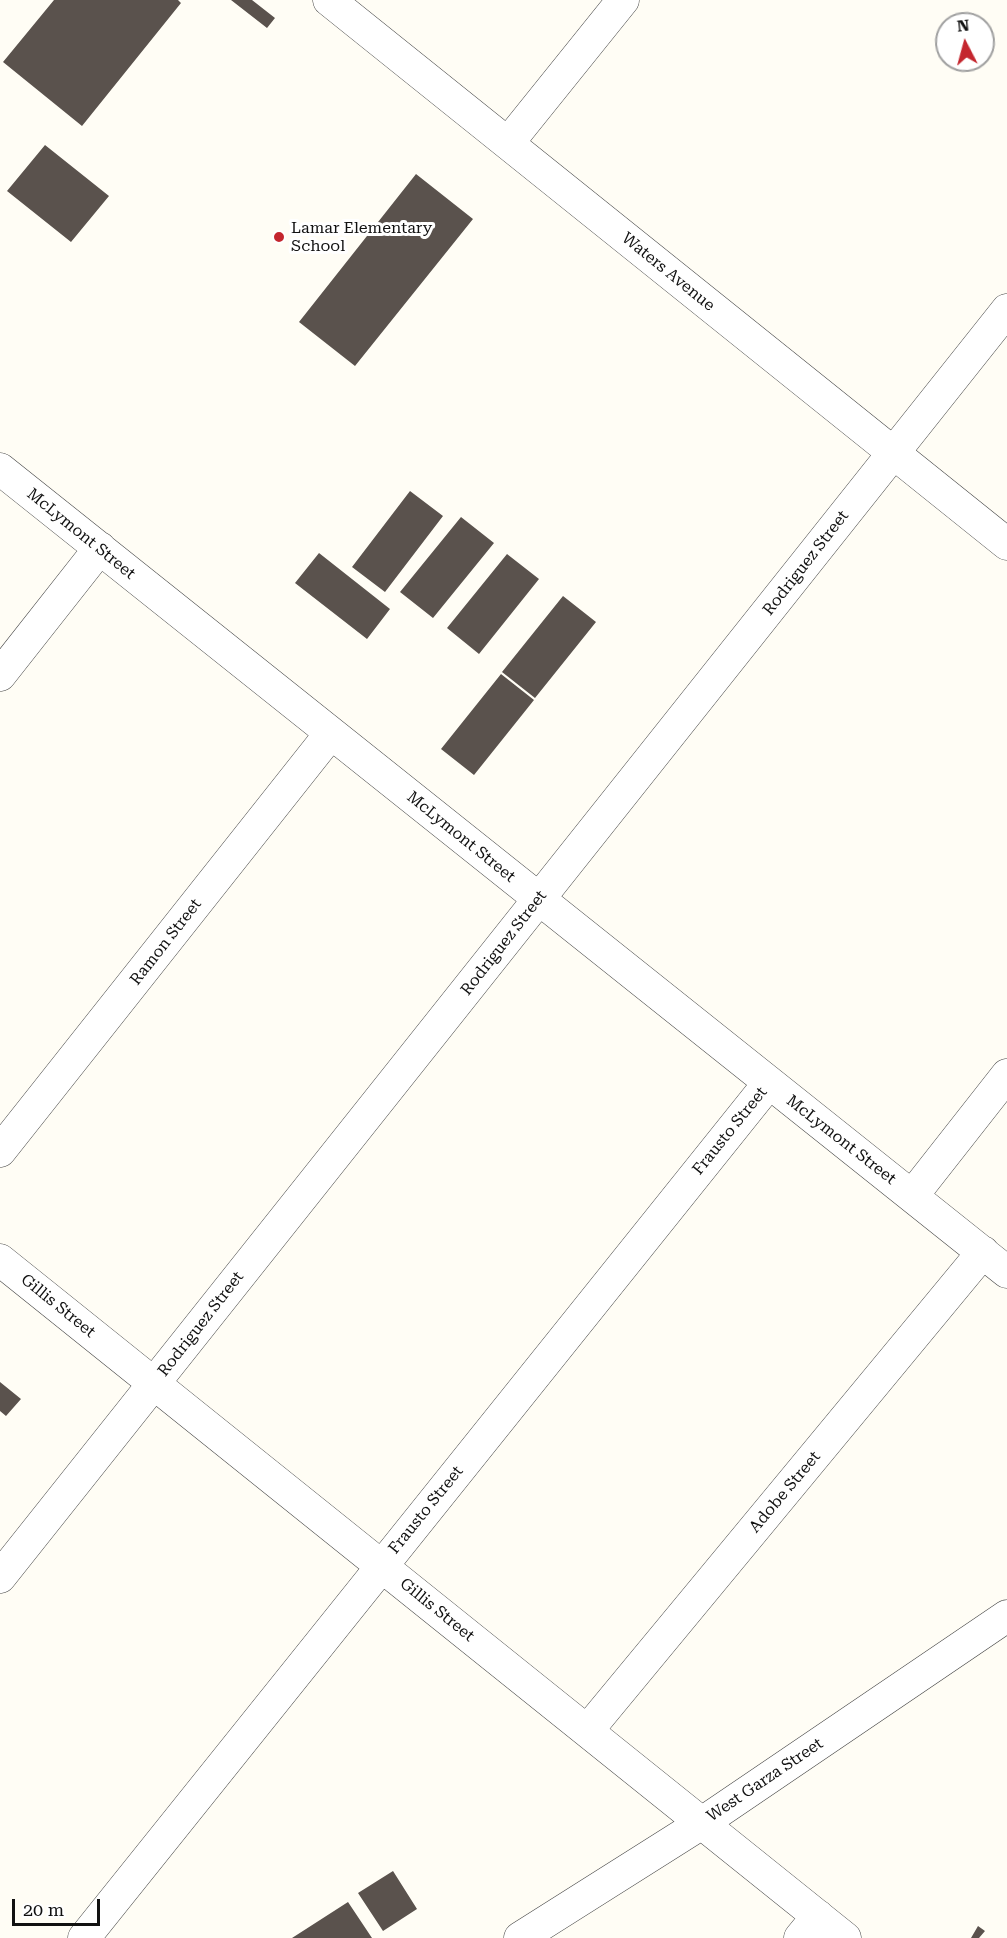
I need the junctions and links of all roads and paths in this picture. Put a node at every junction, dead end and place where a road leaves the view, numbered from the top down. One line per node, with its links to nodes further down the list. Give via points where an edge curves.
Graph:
1 (329, 0): 3 (street, Waters Avenue)
2 (623, 0): 3 (street)
3 (508, 143): 5 (street, Waters Avenue)
4 (1007, 310): 5 (street, Rodriguez Street)
5 (893, 453): 7 (street, Waters Avenue); 11 (street, Rodriguez Street)
6 (0, 469): 8 (street, McLymont Street)
7 (1007, 544)
8 (100, 548): 9 (street); 10 (street, McLymont Street)
9 (0, 675)
10 (331, 733): 11 (street, McLymont Street); 14 (street, Ramon Street)
11 (539, 899): 13 (street, McLymont Street); 19 (street, Rodriguez Street)
12 (1007, 1075): 15 (street)
13 (769, 1083): 15 (street, McLymont Street); 20 (street, Frausto Street)
14 (0, 1151)
15 (912, 1196): 16 (street, McLymont Street)
16 (983, 1252): 18 (street, McLymont Street); 23 (street, Adobe Street)
17 (0, 1260): 19 (street, Gillis Street)
18 (1007, 1272)
19 (154, 1383): 20 (street, Gillis Street); 21 (street, Rodriguez Street)
20 (382, 1566): 23 (street, Gillis Street); 26 (street, Frausto Street)
21 (0, 1577)
22 (1007, 1616): 24 (street, West Garza Street)
23 (587, 1731): 24 (street, Gillis Street)
24 (702, 1823): 25 (street, Gillis Street); 27 (street, West Garza Street)
25 (809, 1927): 28 (street, Gillis Street)
26 (84, 1938)
27 (520, 1938)
28 (845, 1938)

